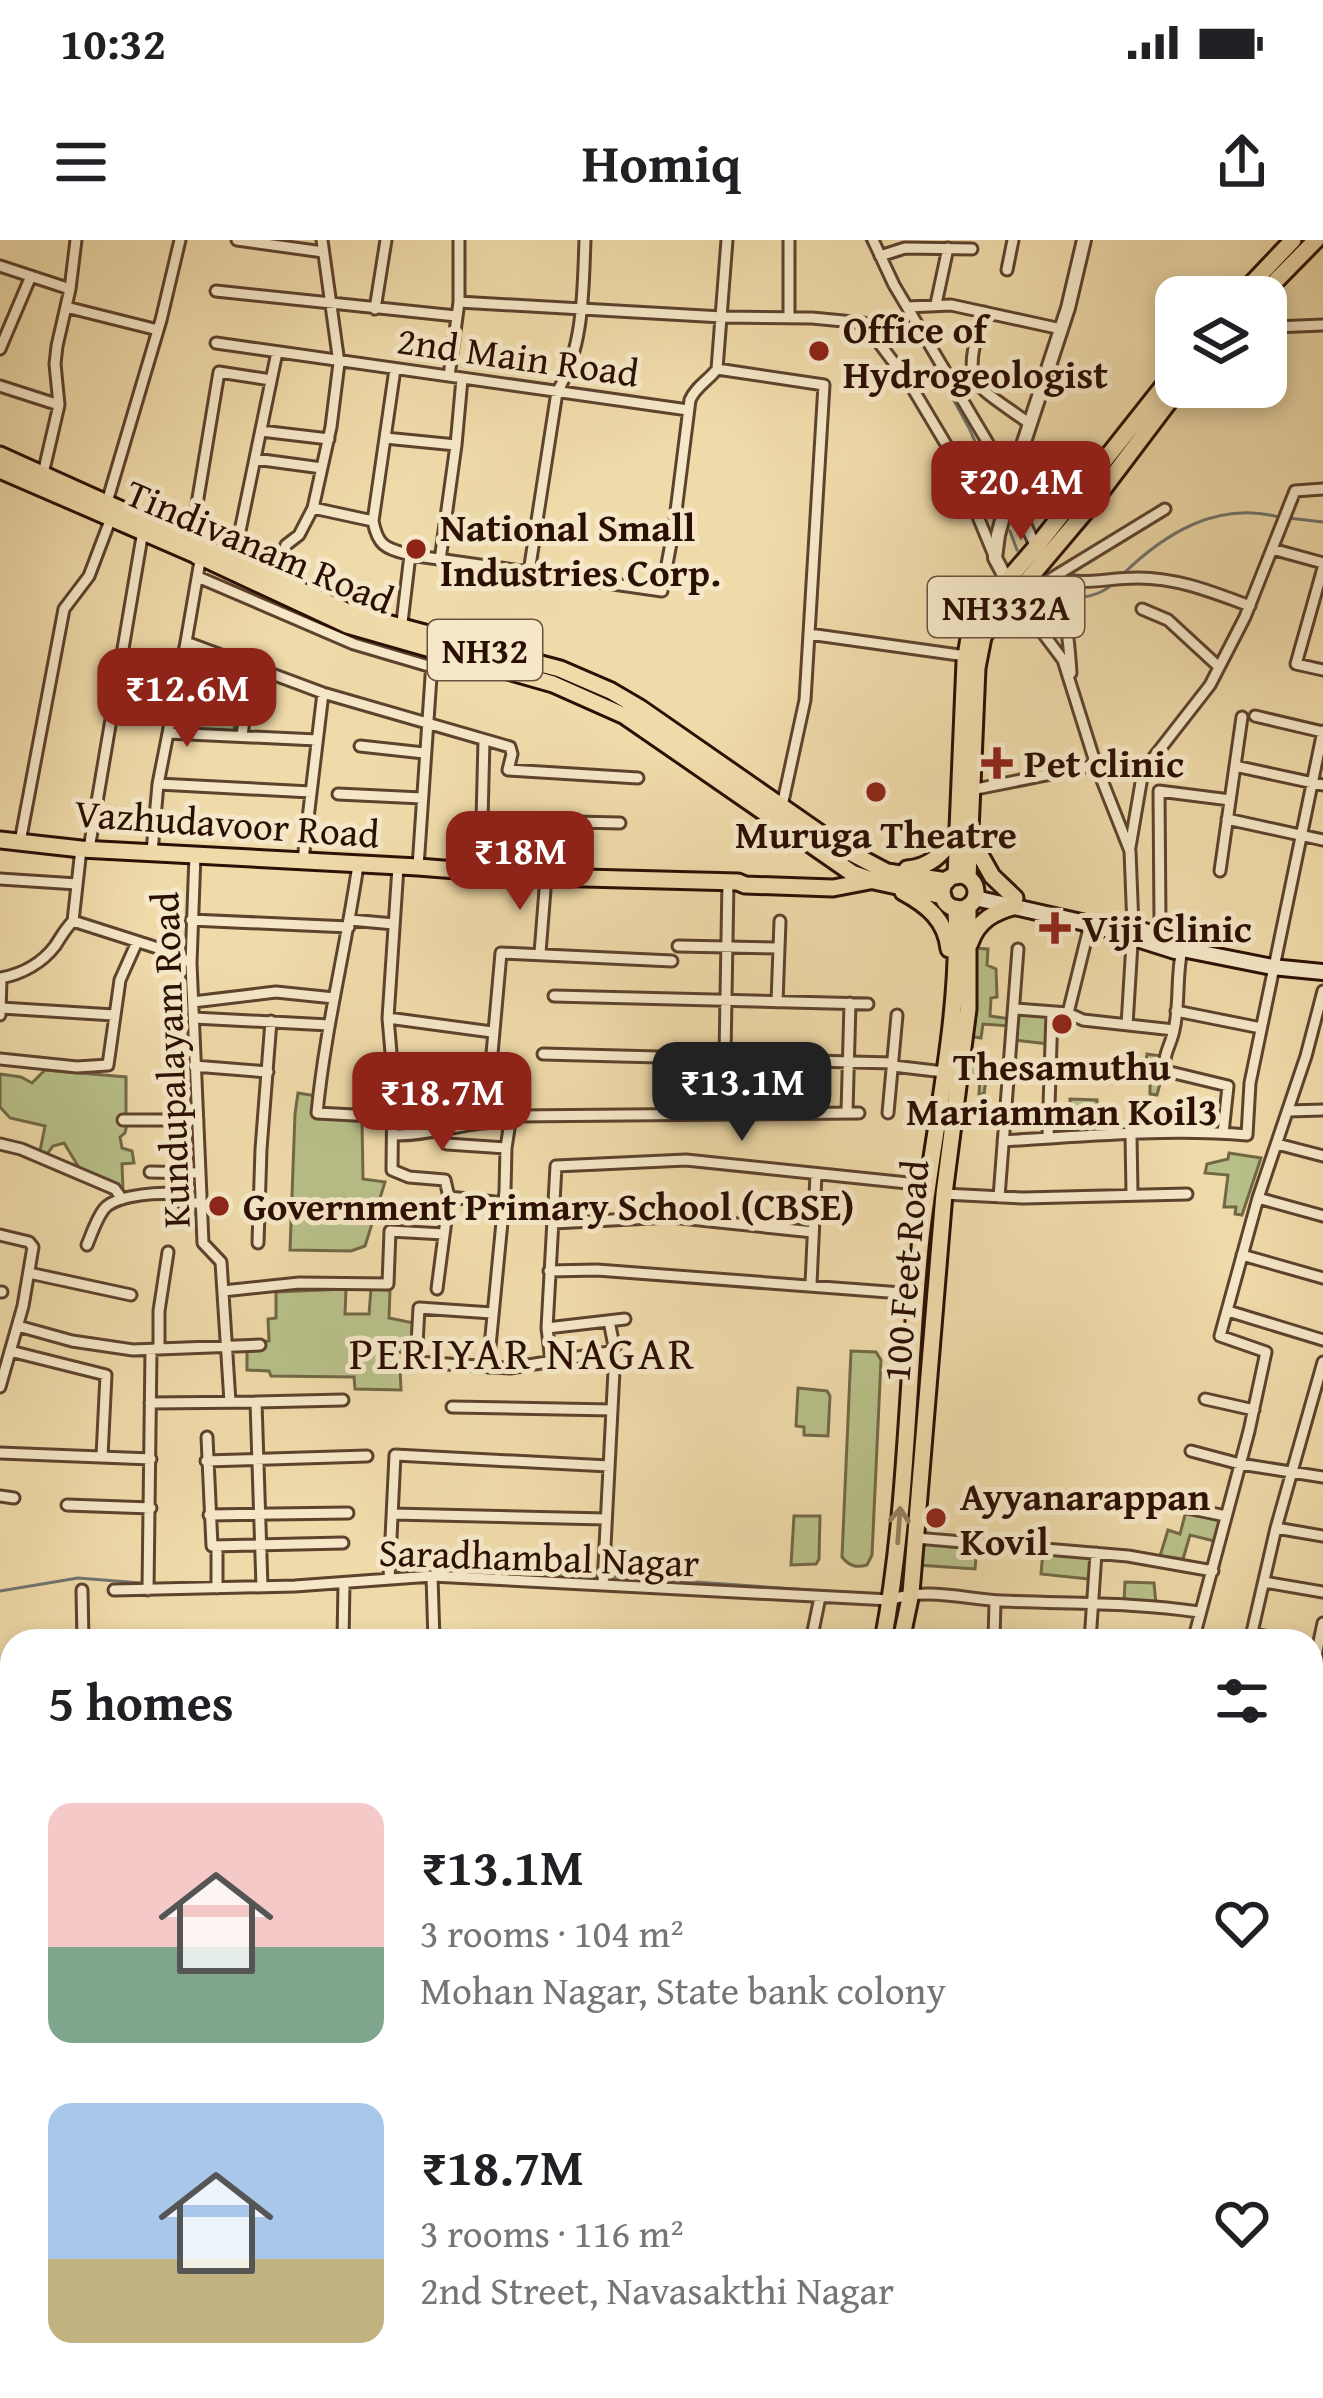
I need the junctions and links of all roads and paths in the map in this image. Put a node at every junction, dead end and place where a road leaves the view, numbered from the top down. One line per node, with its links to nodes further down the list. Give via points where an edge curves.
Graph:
1 (76, 240): 23 (street)
2 (180, 240): 40 (street)
3 (237, 240): 14 (street)
4 (386, 240): 31 (street)
5 (459, 240): 25 (street)
6 (585, 240): 30 (street)
7 (727, 240): 34 (street)
8 (789, 240): 35 (street)
9 (873, 240): 17 (street)
10 (1013, 240): 19 (street)
11 (1084, 240): 39 (street)
12 (1293, 240): 21 (main road)
13 (1316, 240): 22 (main road)
14 (322, 246): 27 (street)
15 (948, 248): 16 (street); 17 (street); 26 (street)
16 (972, 249)
17 (880, 256): 29 (street)
18 (0, 266): 20 (street)
19 (1007, 270)
20 (31, 276): 23 (street); 38 (street)
21 (1259, 276)
22 (1281, 276)
23 (70, 289): 28 (street)
24 (216, 291): 27 (street)
25 (459, 302): 30 (street); 33 (street)
26 (936, 304): 29 (street); 32 (street)
27 (332, 305): 31 (street); 44 (street)
28 (66, 307): 40 (street); 53 (street, via 55,364)
29 (907, 307): 67 (street)
30 (582, 308): 34 (street); 51 (street)
31 (375, 309): 33 (street)
32 (984, 312): 39 (street); 56 (street, via 971,375)
33 (456, 316): 47 (street)
34 (722, 317): 35 (street); 46 (street)
35 (789, 317): 76 (street, via 864,323 952,457)
36 (1323, 325): 37 (street)
37 (1287, 326)
38 (4, 328): 42 (street)
39 (1061, 329): 56 (street)
40 (158, 330): 70 (street)
41 (216, 344): 43 (street, 2nd Main Road)
42 (0, 349)
43 (277, 352): 44 (street, 2nd Main Road); 49 (street)
44 (339, 363): 45 (street, 2nd Main Road); 59 (street)
45 (395, 369): 47 (street, 2nd Main Road); 58 (street)
46 (717, 369): 55 (street, via 695,389); 88 (street, via 824,386)
47 (449, 376): 48 (street, 2nd Main Road)
48 (462, 379): 51 (street, 2nd Main Road); 60 (street)
49 (271, 380): 57 (street); 73 (street, via 219,372)
50 (0, 386): 53 (street)
51 (557, 392): 55 (street, 2nd Main Road); 81 (street)
52 (1155, 401): 79 (main road, NH332A)
53 (58, 405): 65 (street)
54 (1164, 408): 79 (main road, NH332A)
55 (688, 410): 81 (street, via 662,591)
56 (1030, 424): 67 (street)
57 (261, 430): 59 (street); 62 (street)
58 (385, 438): 60 (street); 71 (street)
59 (328, 439): 63 (street)
60 (456, 445): 78 (street)
61 (0, 455): 65 (main road, NH32)
62 (255, 458): 63 (street); 77 (street)
63 (322, 468): 68 (street)
64 (0, 470): 70 (main road, Tindivanam Road / NH32)
65 (43, 474): 70 (main road, NH32)
66 (1323, 489): 74 (street, via 1294,490)
67 (1009, 492): 76 (street); 79 (street)
68 (313, 508): 71 (street); 83 (street)
69 (1165, 509): 79 (street)
70 (109, 510): 72 (main road, NH32); 124 (street, via 88,576 64,609)
71 (374, 521): 75 (street, via 387,548)
72 (144, 530): 73 (main road, NH32); 82 (street, via 200,561); 87 (main road, Tindivanam Road / NH32, via 347,625); 125 (street)
73 (191, 540): 77 (main road, NH32)
74 (1272, 549): 80 (street); 86 (street)
75 (410, 555): 78 (street); 87 (street)
76 (995, 558): 84 (street)
77 (234, 560): 83 (main road, NH32)
78 (440, 560): 81 (street)
79 (1044, 562): 84 (main road, NH332A); 86 (street, via 1076,584 1190,583); 95 (street, via 1060,597)
80 (1323, 565): 94 (street, via 1296,664)
81 (529, 572)
82 (197, 577): 89 (street); 91 (street, via 354,644)
83 (273, 578): 87 (main road, NH32)
84 (1011, 589): 90 (main road, NH332A, via 977,618); 95 (street); 112 (main road, NH332A, via 979,650)
85 (1142, 609): 93 (street, via 1168,620)
86 (1247, 612): 93 (street)
87 (400, 634): 91 (main road, Tindivanam Road / NH32); 117 (main road, NH32, via 560,669 611,691)
88 (809, 634): 90 (street); 117 (street, via 806,700)
89 (186, 642): 92 (street); 101 (street)
90 (966, 656): 120 (main road, NH332A)
91 (432, 659): 99 (street); 134 (main road, Tindivanam Road / NH32, via 585,696 852,873)
92 (251, 665): 96 (street); 102 (street)
93 (1220, 667): 126 (street, via 1143,771)
94 (1323, 670)
95 (1071, 679): 107 (street)
96 (323, 693): 99 (street); 103 (street)
97 (1255, 716): 100 (street)
98 (1242, 717): 108 (street)
99 (426, 724): 104 (street); 106 (street)
100 (1323, 731): 111 (street)
101 (168, 733): 102 (street); 110 (street)
102 (242, 736): 103 (street)
103 (317, 740): 113 (street)
104 (484, 740): 109 (street, via 510,747 508,770); 119 (street, via 482,820)
105 (360, 746): 106 (street)
106 (424, 753): 115 (street)
107 (1096, 765): 112 (street); 126 (street)
108 (1235, 766): 111 (street); 116 (street)
109 (638, 778)
110 (158, 784): 113 (street); 127 (street)
111 (1317, 784): 121 (street)
112 (971, 790): 120 (main road, NH332A)
113 (311, 792): 129 (street)
114 (338, 794): 115 (street)
115 (422, 798): 132 (street)
116 (1230, 800): 118 (street); 148 (street, via 1159,791)
117 (782, 806): 134 (main road, NH32)
118 (1227, 819): 121 (street); 133 (street)
119 (620, 823)
120 (963, 835): 134 (main road, Vazhudavoor Road, via 926,866); 139 (main road, NH332A); 140 (main road)
121 (1300, 835): 123 (street); 159 (street)
122 (0, 840): 124 (main road, Vazhudavoor Road)
123 (1323, 840)
124 (20, 842): 125 (main road, Vazhudavoor Road)
125 (85, 849): 127 (main road, Vazhudavoor Road); 138 (street)
126 (1130, 851): 147 (street)
127 (152, 853): 128 (main road, Vazhudavoor Road)
128 (195, 855): 129 (main road, Vazhudavoor Road); 141 (street, Kundupalayam Road)
129 (302, 861): 130 (main road, Vazhudavoor Road)
130 (358, 865): 131 (main road, Vazhudavoor Road); 144 (street)
131 (398, 866): 132 (main road, Vazhudavoor Road); 145 (street)
132 (418, 867): 135 (main road, Vazhudavoor Road)
133 (1220, 872)
134 (882, 876): 137 (main road, Vazhudavoor Road, via 844,884); 139 (main road, Tindivanam Road / NH32); 162 (main road, via 940,922)
135 (546, 877): 137 (main road, Vazhudavoor Road); 156 (street)
136 (0, 879): 138 (street)
137 (733, 882): 152 (street)
138 (77, 884): 142 (street)
139 (961, 892): 140 (main road); 150 (main road, 100 Feet Road); 162 (main road, 100 Feet Road)
140 (1016, 902): 146 (main road); 147 (main road); 150 (main road, via 985,919)
141 (191, 920): 144 (street); 158 (street, Kundupalayam Road)
142 (73, 921): 149 (street); 161 (street, via 50,953)
143 (779, 921): 153 (street)
144 (350, 924): 145 (street); 166 (street)
145 (394, 924): 180 (street)
146 (1090, 924): 147 (main road); 176 (street)
147 (1133, 932): 148 (main road); 155 (main road); 184 (street)
148 (1157, 935): 155 (main road)
149 (137, 941): 158 (street); 177 (street)
150 (969, 945): 224 (main road, 100 Feet Road)
151 (678, 946): 152 (street)
152 (728, 947): 153 (street); 167 (street)
153 (779, 948): 169 (street)
154 (1018, 949): 172 (street)
155 (1182, 949): 159 (main road); 174 (street)
156 (540, 953): 157 (street); 187 (street, via 501,953)
157 (672, 961)
158 (191, 962): 168 (street, Kundupalayam Road)
159 (1272, 967): 160 (main road); 185 (street)
160 (1323, 971)
161 (1, 978): 173 (street)
162 (956, 987): 197 (main road, 100 Feet Road)
163 (1323, 991): 191 (street)
164 (290, 993): 166 (street); 168 (street); 182 (street)
165 (554, 996): 167 (street)
166 (334, 998): 183 (street)
167 (727, 1000): 169 (street); 190 (street)
168 (193, 1002): 179 (street, Kundupalayam Road)
169 (777, 1002): 170 (street)
170 (850, 1004): 171 (street); 193 (street)
171 (868, 1004)
172 (1015, 1009): 175 (street); 213 (street)
173 (0, 1011): 177 (street)
174 (1176, 1011): 185 (street); 186 (street)
175 (1052, 1012): 176 (street); 212 (street)
176 (1068, 1013): 184 (street)
177 (114, 1015): 192 (street, via 104,1067)
178 (897, 1015): 194 (street)
179 (194, 1018): 181 (street); 195 (street, Kundupalayam Road)
180 (388, 1018): 187 (street); 198 (street)
181 (271, 1021): 182 (street); 196 (street)
182 (286, 1022): 183 (street)
183 (329, 1025): 204 (street, via 317,1113)
184 (1127, 1025): 186 (street)
185 (1261, 1028): 209 (street, via 1247,1135)
186 (1174, 1030): 209 (street, via 1165,1069 1228,1086)
187 (493, 1032): 199 (street)
188 (543, 1054): 190 (street)
189 (1323, 1055): 191 (street)
190 (725, 1057): 193 (street); 202 (street)
191 (1306, 1057): 201 (street)
192 (0, 1059)
193 (849, 1060): 194 (street); 202 (street, via 853,1112)
194 (893, 1064): 197 (street); 203 (street)
195 (194, 1066): 196 (street); 207 (street, Kundupalayam Road)
196 (268, 1072): 237 (street)
197 (944, 1072): 222 (main road, 100 Feet Road)
198 (393, 1076): 199 (street); 204 (street)
199 (489, 1087): 208 (street)
200 (1323, 1110): 201 (street)
201 (1288, 1111): 216 (street)
202 (724, 1113): 205 (street)
203 (888, 1113)
204 (391, 1117): 210 (street)
205 (513, 1119): 208 (street); 217 (street)
206 (123, 1120): 207 (street)
207 (198, 1120): 220 (street, Kundupalayam Road)
208 (486, 1121): 210 (street)
209 (1223, 1132): 211 (street)
210 (393, 1135): 226 (street, via 392,1169 445,1180)
211 (1130, 1135): 212 (street); 223 (street)
212 (1048, 1138): 213 (street)
213 (1003, 1142): 227 (street)
214 (0, 1144): 229 (street, via 115,1189)
215 (447, 1144): 217 (street)
216 (1276, 1144): 218 (street); 228 (street)
217 (506, 1148): 231 (street)
218 (1323, 1156)
219 (150, 1172): 220 (street)
220 (200, 1173): 230 (street, Kundupalayam Road)
221 (816, 1174): 222 (street); 233 (street, via 686,1160 556,1166); 234 (street)
222 (927, 1185): 247 (main road, 100 Feet Road)
223 (1132, 1193): 225 (street); 227 (street)
224 (944, 1194): 227 (street); 300 (main road, 100 Feet Road)
225 (1187, 1194)
226 (449, 1197): 231 (street); 235 (street)
227 (999, 1197)
228 (1258, 1198): 232 (street); 240 (street)
229 (122, 1199): 230 (street, via 171,1192 183,1203); 238 (street, via 103,1210)
230 (202, 1203): 246 (street, Kundupalayam Road, via 203,1243 221,1262)
231 (504, 1203): 250 (street)
232 (1323, 1216)
233 (553, 1222): 234 (street, via 671,1217); 241 (street)
234 (813, 1232): 244 (street)
235 (444, 1234): 245 (street); 246 (street, via 390,1231 388,1284)
236 (0, 1235): 242 (street, via 32,1244)
237 (258, 1243)
238 (87, 1245)
239 (168, 1252): 258 (street)
240 (1242, 1256): 243 (street); 249 (street)
241 (549, 1271): 244 (street); 254 (street)
242 (29, 1273): 248 (street); 253 (street)
243 (1323, 1278)
244 (812, 1284): 247 (street)
245 (437, 1288)
246 (223, 1291): 256 (street, Kundupalayam Road)
247 (915, 1294): 319 (main road, 100 Feet Road, one-way to 247)
248 (131, 1295)
249 (1228, 1311): 255 (street); 271 (street, via 1220,1336 1266,1352)
250 (492, 1313): 263 (street); 263 (street, via 417,1312 419,1364)
251 (625, 1319): 252 (street)
252 (610, 1321): 254 (street); 260 (street)
253 (18, 1326): 258 (street); 259 (street)
254 (547, 1328): 261 (street)
255 (1323, 1340)
256 (228, 1345): 257 (street); 258 (street); 267 (street, Kundupalayam Road)
257 (260, 1345)
258 (155, 1349): 269 (street)
259 (10, 1351): 264 (street); 278 (street, via 106,1375)
260 (615, 1351): 261 (street); 272 (street)
261 (551, 1361): 263 (street)
262 (1323, 1362): 273 (street)
263 (488, 1367)
264 (0, 1388)
265 (1204, 1399): 271 (street)
266 (343, 1400): 268 (street)
267 (230, 1402): 268 (street); 269 (street)
268 (256, 1402): 280 (street)
269 (150, 1403): 281 (street)
270 (452, 1407): 272 (street)
271 (1254, 1410): 283 (street)
272 (612, 1411): 284 (street)
273 (1307, 1420): 274 (street); 285 (street)
274 (1323, 1424)
275 (207, 1437): 282 (street)
276 (1191, 1451): 283 (street)
277 (0, 1453): 278 (street)
278 (102, 1456): 281 (street)
279 (368, 1456): 280 (street)
280 (257, 1458): 282 (street); 293 (street)
281 (151, 1459): 291 (street)
282 (206, 1461): 295 (street)
283 (1240, 1464): 285 (street); 296 (street)
284 (609, 1466): 294 (street, via 395,1455); 297 (street)
285 (1294, 1471): 286 (street); 298 (street)
286 (1323, 1477)
287 (0, 1496): 288 (street)
288 (14, 1498)
289 (67, 1505): 291 (street)
290 (1172, 1505): 296 (street)
291 (151, 1508): 315 (street)
292 (348, 1513): 293 (street)
293 (261, 1514): 295 (street); 302 (street)
294 (393, 1514): 297 (street); 307 (street)
295 (209, 1515): 303 (street)
296 (1226, 1516): 305 (street)
297 (606, 1519): 310 (street)
298 (1276, 1528): 299 (street); 309 (street)
299 (1323, 1536)
300 (916, 1538): 304 (street); 317 (main road, 100 Feet Road)
301 (343, 1543): 302 (street)
302 (261, 1545): 303 (street); 311 (street)
303 (218, 1547): 312 (street)
304 (1096, 1553): 305 (street); 321 (street)
305 (1213, 1571): 322 (street)
306 (433, 1576): 307 (street, Saradhambal Nagar); 310 (street, Saradhambal Nagar); 325 (street)
307 (389, 1579): 308 (street, Saradhambal Nagar)
308 (344, 1582): 311 (street, Saradhambal Nagar); 324 (street)
309 (1264, 1582): 316 (street); 332 (street)
310 (603, 1585): 318 (street, Saradhambal Nagar)
311 (262, 1587): 312 (street, Saradhambal Nagar)
312 (217, 1588): 315 (street, Saradhambal Nagar)
313 (82, 1590): 323 (street)
314 (114, 1590): 315 (street, Saradhambal Nagar)
315 (148, 1590)
316 (1323, 1592)
317 (911, 1593): 319 (street); 320 (street); 328 (main road, 100 Feet Road)
318 (820, 1597): 319 (street, Saradhambal Nagar); 326 (street)
319 (890, 1600): 327 (main road, 100 Feet Road)
320 (995, 1601): 321 (street); 329 (street)
321 (1091, 1605): 322 (street); 330 (street)
322 (1199, 1612): 331 (street)
323 (83, 1629)
324 (343, 1629)
325 (434, 1629)
326 (813, 1629)
327 (885, 1629)
328 (904, 1629)
329 (994, 1629)
330 (1090, 1629)
331 (1195, 1629)
332 (1253, 1629)

